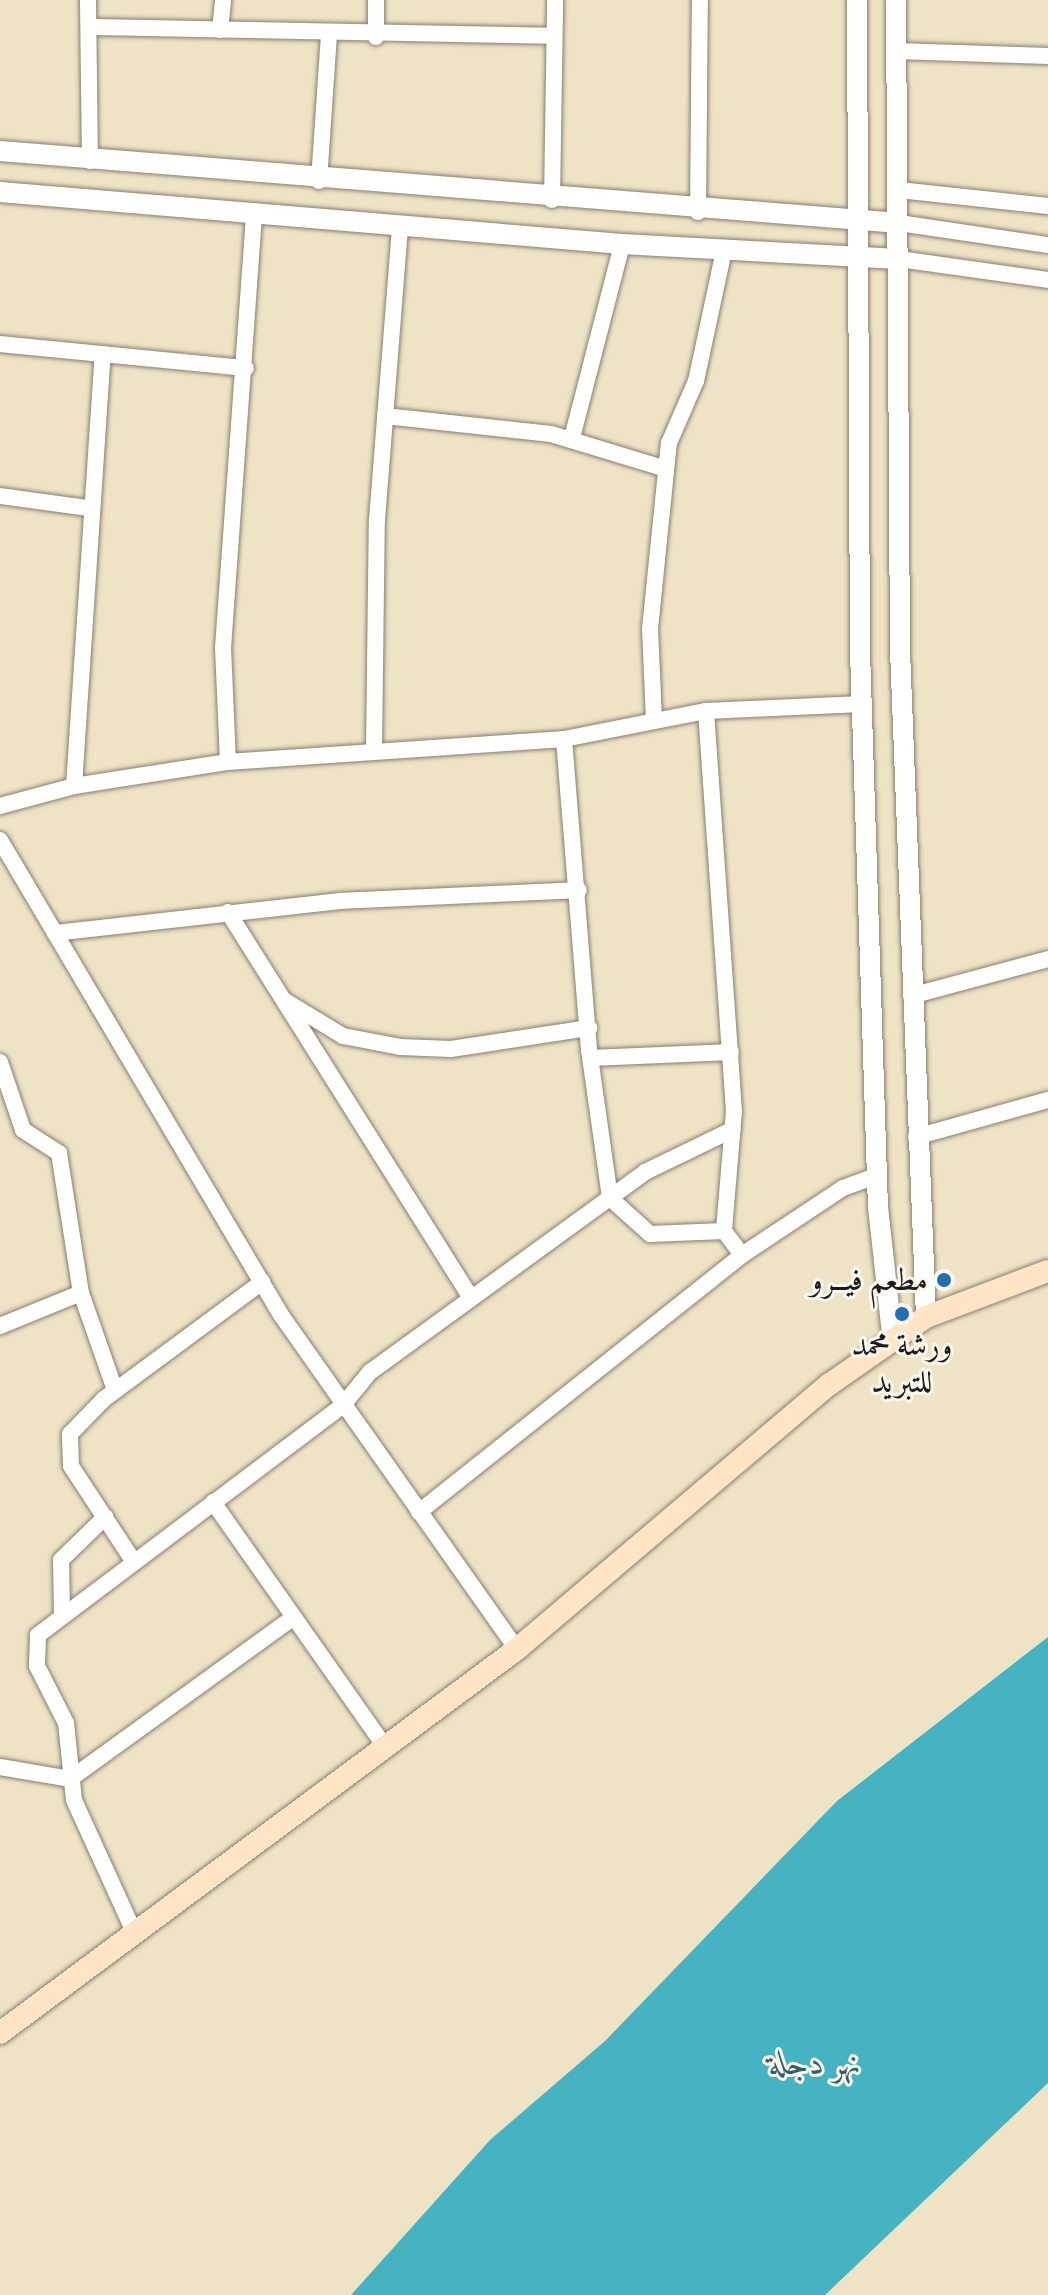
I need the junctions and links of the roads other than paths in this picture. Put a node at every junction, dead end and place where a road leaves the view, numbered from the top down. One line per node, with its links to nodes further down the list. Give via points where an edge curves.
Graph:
1 (88, 0): 8 (street)
2 (223, 0): 9 (street)
3 (376, 0): 12 (street)
4 (555, 0): 11 (street)
5 (700, 0): 22 (street)
6 (857, 0): 24 (street)
7 (896, 0): 13 (street)
8 (89, 27): 9 (street); 16 (street)
9 (220, 30): 10 (street)
10 (329, 36): 12 (street); 17 (street)
11 (554, 36): 12 (street); 20 (street)
12 (376, 37)
13 (897, 51): 14 (street); 18 (street)
14 (1048, 56)
15 (0, 151): 16 (street)
16 (90, 161): 17 (street)
17 (319, 181): 20 (street)
18 (899, 190): 21 (street); 25 (street)
19 (0, 192): 23 (street)
20 (552, 200): 22 (street)
21 (1048, 206)
22 (698, 212): 24 (street)
23 (254, 216): 26 (street); 35 (street)
24 (859, 220): 25 (street); 30 (street)
25 (899, 223): 28 (street); 31 (street)
26 (400, 227): 27 (street); 36 (street)
27 (622, 244): 29 (street); 37 (street)
28 (1048, 245)
29 (724, 250): 30 (street); 38 (street, via 696,381 677,420)
30 (860, 257): 31 (street); 41 (street)
31 (899, 259): 32 (street); 54 (street, via 898,559)
32 (1048, 280)
33 (0, 344): 34 (street)
34 (103, 354): 35 (street); 40 (street)
35 (246, 368): 46 (street, via 223,648)
36 (385, 416): 37 (street); 45 (street)
37 (572, 438): 38 (street)
38 (666, 469): 43 (street, via 650,629)
39 (0, 496): 40 (street)
40 (88, 508): 47 (street)
41 (862, 704): 42 (street); 63 (street)
42 (706, 711): 43 (street); 57 (street)
43 (654, 720): 44 (street)
44 (564, 739): 45 (street); 50 (street)
45 (374, 750): 46 (street)
46 (228, 762): 47 (street)
47 (74, 786): 48 (street)
48 (0, 806)
49 (2, 853): 52 (street)
50 (579, 890): 51 (street); 56 (street)
51 (228, 912): 52 (street); 55 (street)
52 (55, 933): 68 (street)
53 (1048, 959): 54 (street)
54 (911, 996): 62 (street)
55 (284, 1001): 56 (street, via 343,1036 400,1047 451,1049); 70 (street)
56 (589, 1028): 58 (street)
57 (731, 1052): 58 (street); 61 (street)
58 (591, 1058): 64 (street)
59 (0, 1062): 69 (street, via 23,1130 59,1153)
60 (1048, 1100): 62 (street)
61 (732, 1130): 64 (street, via 665,1158); 65 (street)
62 (916, 1137): 71 (street)
63 (878, 1175): 66 (street, via 843,1188); 73 (street)
64 (610, 1198): 65 (street, via 650,1234); 70 (street)
65 (724, 1231): 66 (street)
66 (742, 1255): 77 (street)
67 (1048, 1271): 71 (main road)
68 (262, 1282): 74 (street); 75 (street)
69 (81, 1293): 72 (street); 74 (street)
70 (471, 1298): 75 (street, via 370,1372)
71 (926, 1317): 73 (main road)
72 (0, 1326)
73 (893, 1342): 82 (main road, via 830,1384)
74 (115, 1390): 78 (street, via 75,1426 68,1445 71,1466)
75 (343, 1405): 76 (street); 77 (street)
76 (213, 1502): 79 (street); 81 (street)
77 (419, 1512): 82 (street)
78 (105, 1517): 79 (street); 80 (street, via 61,1560)
79 (134, 1562): 80 (street)
80 (62, 1615): 85 (street, via 38,1635 34,1656 66,1723)
81 (294, 1617): 83 (street); 85 (street)
82 (517, 1649): 83 (main road)
83 (386, 1748): 86 (main road)
84 (0, 1767): 85 (street)
85 (70, 1779): 86 (street)
86 (135, 1934): 87 (main road)
87 (0, 2033)

